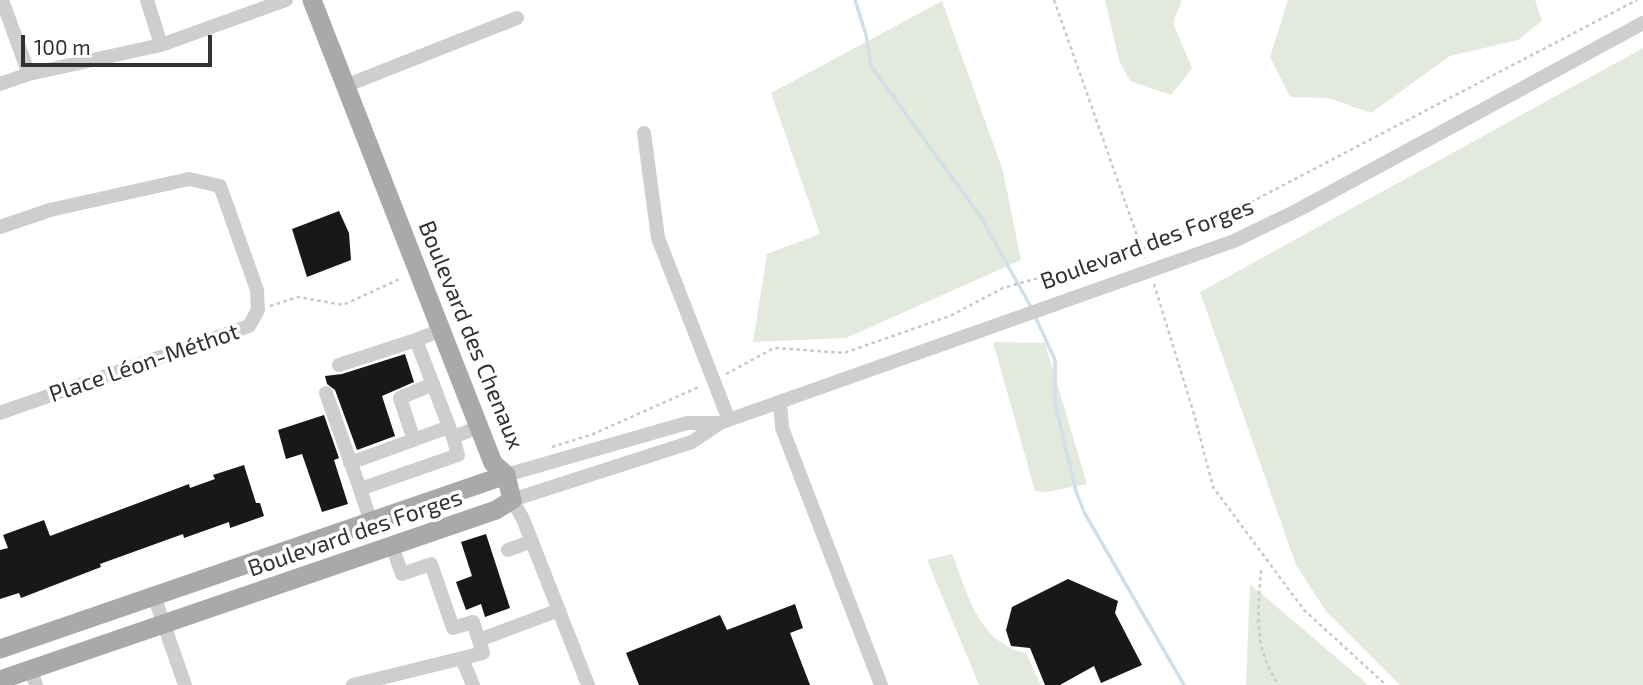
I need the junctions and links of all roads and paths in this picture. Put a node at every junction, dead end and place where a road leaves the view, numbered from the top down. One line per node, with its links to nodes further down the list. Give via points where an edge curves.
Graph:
1 (2, 0): 10 (street)
2 (147, 0): 9 (street)
3 (286, 0): 9 (street)
4 (312, 0): 12 (main road, Boulevard des Chenaux)
5 (1054, 0): 15 (path)
6 (1637, 0): 15 (path, via 1232,212)
7 (517, 18): 12 (street)
8 (1643, 23): 17 (street, Boulevard des Forges, via 1272,223)
9 (161, 45): 10 (street)
10 (29, 74): 11 (street)
11 (0, 84)
12 (345, 86): 16 (main road, Boulevard des Chenaux)
13 (644, 133): 22 (street, via 658,238)
14 (0, 227): 18 (street, Place Léon-Méthot, via 50,210 189,179 206,180 220,186 257,290)
15 (1142, 249): 17 (path); 22 (path, via 1003,288 950,316 844,353 774,348)
16 (418, 271): 18 (path, via 343,305 298,297); 19 (main road, Boulevard des Chenaux)
17 (1150, 272): 25 (street, Boulevard des Forges); 55 (path, via 1213,487 1304,610)
18 (258, 310): 26 (street, Place Léon-Méthot, via 249,326)
19 (441, 330): 20 (street); 28 (main road, Boulevard des Chenaux)
20 (416, 340): 21 (street); 23 (street)
21 (339, 365)
22 (713, 380): 27 (street); 31 (path, via 593,434)
23 (433, 384): 29 (street); 30 (street, via 400,398)
24 (326, 393): 32 (street)
25 (780, 402): 27 (street, Boulevard des Forges); 53 (street, via 782,428)
26 (0, 413)
27 (724, 421): 33 (street, Boulevard des Forges, via 687,423); 35 (street, Boulevard des Forges, via 692,442)
28 (479, 427): 29 (street); 33 (main road, Boulevard des Chenaux, via 493,463)
29 (451, 432): 30 (street); 34 (street, via 458,455)
30 (414, 440): 32 (street)
31 (548, 448)
32 (350, 463): 34 (street)
33 (506, 475): 35 (main road, Boulevard des Chenaux); 36 (main road, Boulevard des Forges)
34 (359, 489): 36 (street)
35 (512, 500): 37 (street, Boulevard des Chenaux); 38 (main road, Boulevard des Forges, via 496,510)
36 (371, 522): 41 (main road, Boulevard des Forges)
37 (532, 541): 39 (street); 42 (street, Boulevard des Chenaux)
38 (392, 546): 43 (main road, Boulevard des Forges); 44 (street, via 402,574 431,564 453,628 472,622)
39 (508, 550)
40 (1261, 570): 54 (path, via 1260,647)
41 (155, 596): 43 (street); 45 (main road, Boulevard des Forges)
42 (559, 610): 44 (street); 52 (street, Boulevard des Chenaux)
43 (164, 624): 47 (main road, Boulevard des Forges); 49 (street)
44 (478, 640): 46 (street, via 483,653)
45 (0, 649)
46 (462, 659): 50 (street); 51 (street)
47 (33, 677): 48 (main road, Boulevard des Forges)
48 (0, 680)
49 (185, 685)
50 (353, 685)
51 (473, 685)
52 (588, 685)
53 (881, 685)
54 (1279, 685)
55 (1386, 685)

